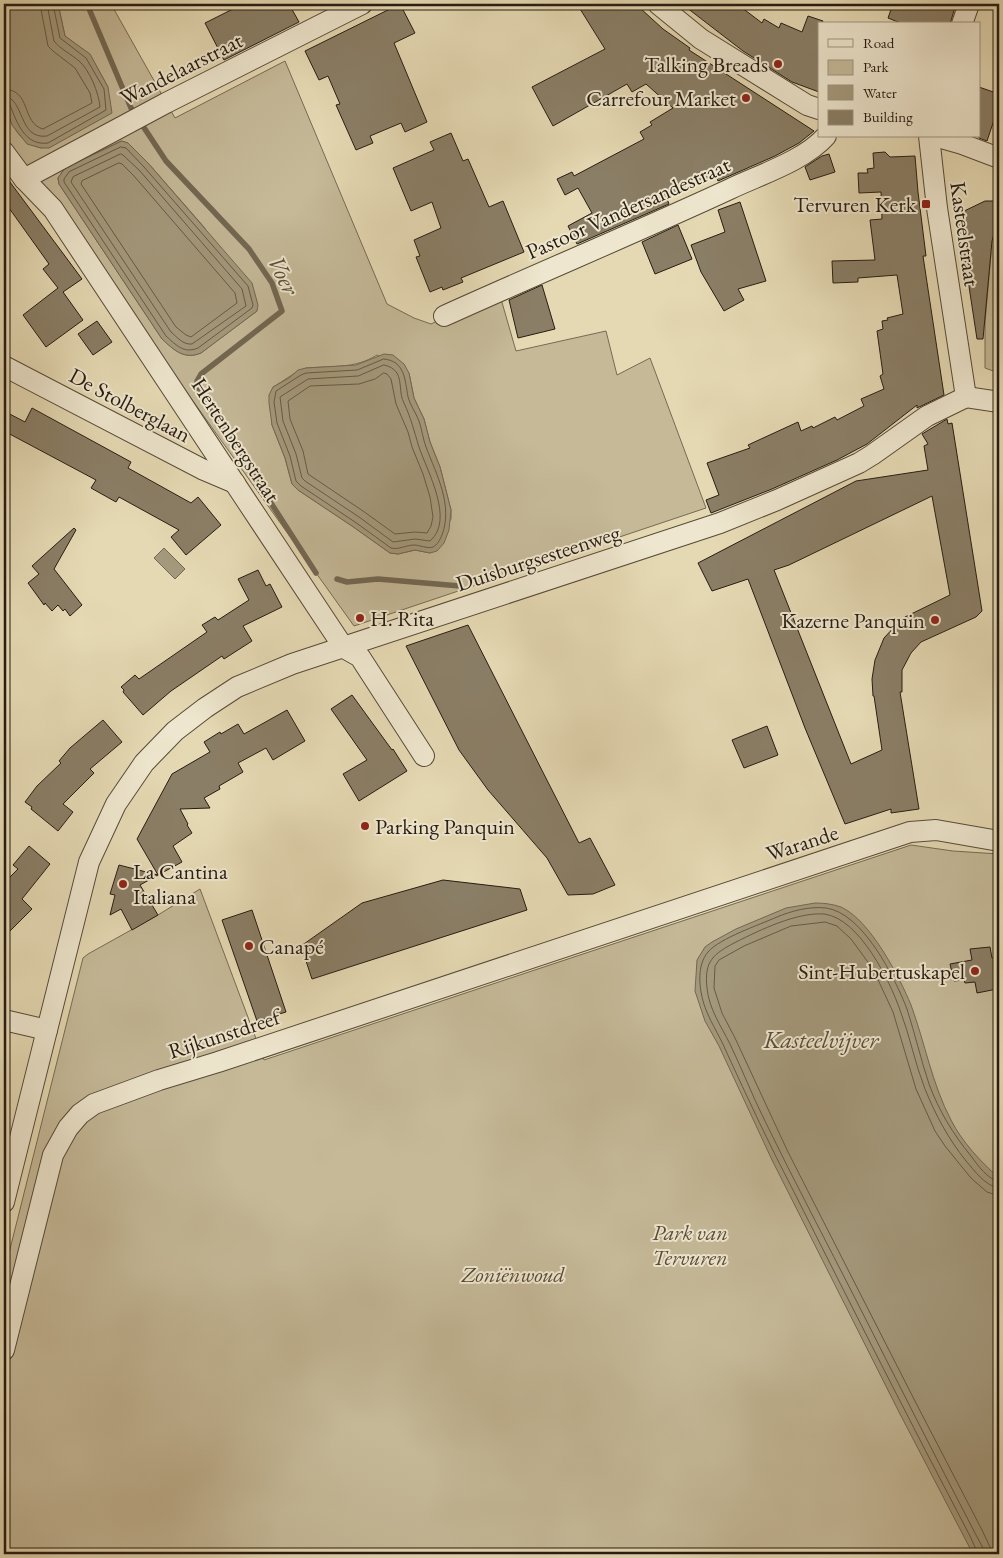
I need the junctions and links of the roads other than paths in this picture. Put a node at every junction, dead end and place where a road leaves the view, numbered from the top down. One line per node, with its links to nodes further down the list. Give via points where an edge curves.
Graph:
1 (362, 4): 11 (street, Wandelaarstraat)
2 (658, 4): 5 (street, via 701,39)
3 (969, 4): 4 (street)
4 (963, 22)
5 (818, 109)
6 (824, 138): 12 (street, Pastoor Vandersandestraat, via 796,159)
7 (929, 138): 14 (street, Kasteelstraat)
8 (941, 138): 10 (street)
9 (4, 152): 11 (street, Hertenbergstraat)
10 (999, 158)
11 (24, 179): 16 (street, Hertenbergstraat, via 53,209)
12 (444, 316)
13 (4, 366): 16 (street, De Stolberglaan)
14 (966, 397): 15 (street); 17 (street, Duisburgsesteenweg, via 927,416 867,459 769,503 698,531)
15 (999, 402)
16 (235, 484): 17 (street, Hertenbergstraat)
17 (344, 648): 18 (street, Hertenbergstraat, via 360,657); 22 (street, Duisburgsesteenweg, via 292,664 237,687 175,731 144,763 116,804 91,858)
18 (424, 756)
19 (999, 841): 20 (street, Warande, via 936,830 910,832)
20 (624, 928): 24 (street, Rijkunstdreef, via 94,1104 68,1128 54,1155)
21 (4, 1020): 22 (street)
22 (47, 1030): 23 (street, Duisburgsesteenweg)
23 (4, 1202)
24 (4, 1350)

